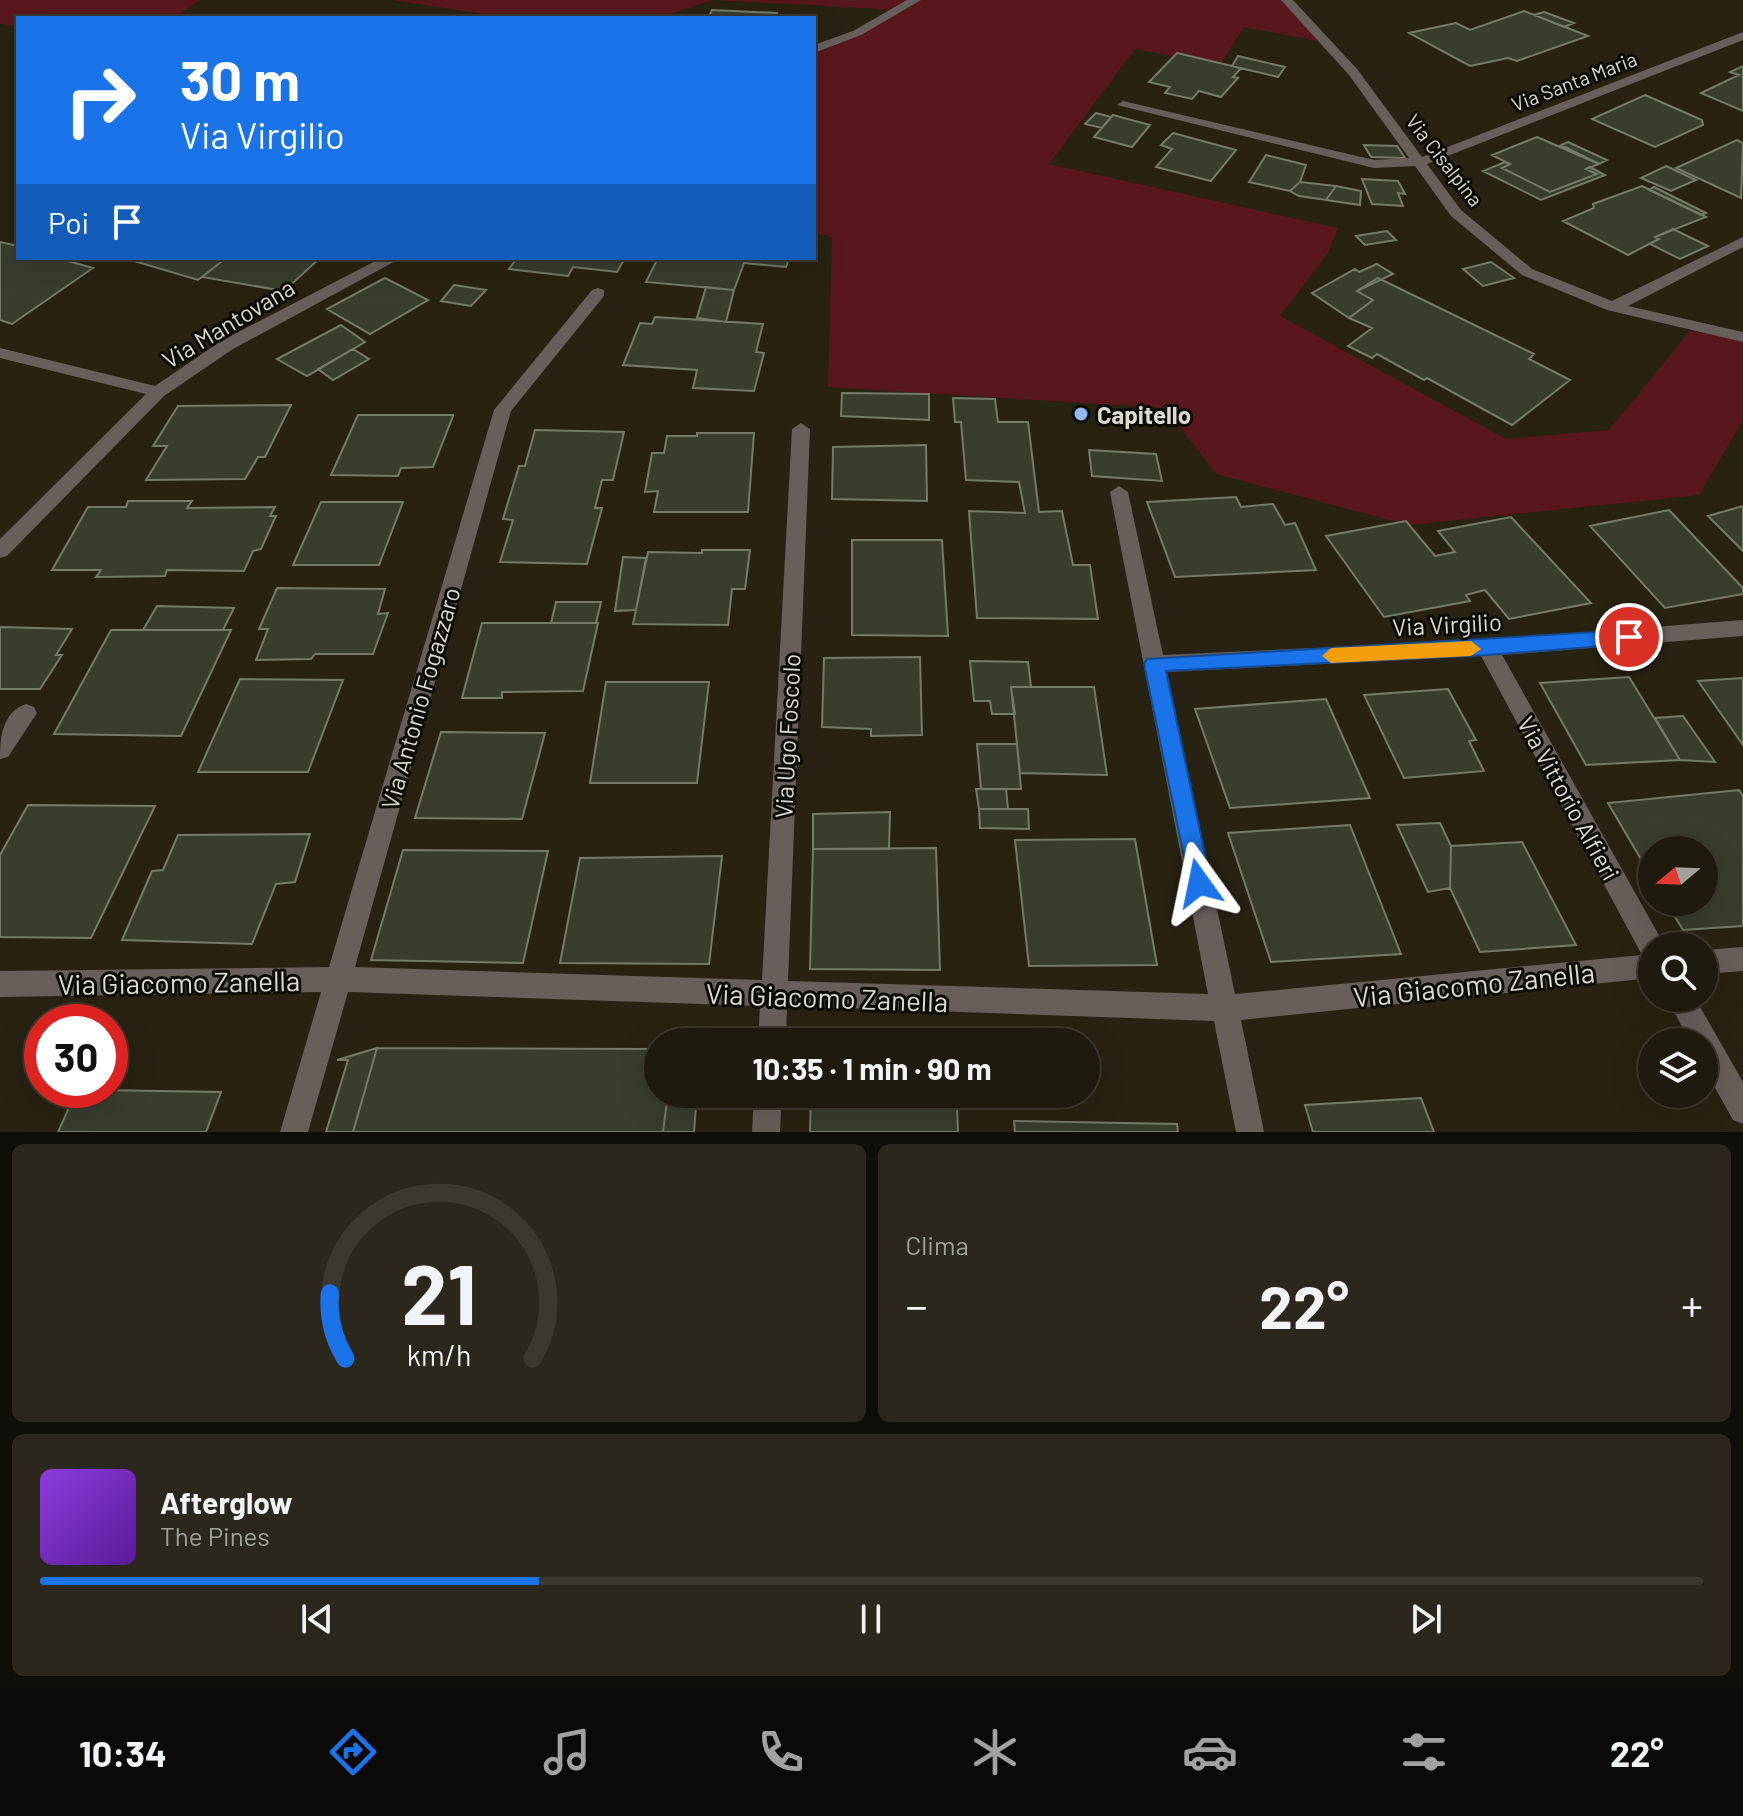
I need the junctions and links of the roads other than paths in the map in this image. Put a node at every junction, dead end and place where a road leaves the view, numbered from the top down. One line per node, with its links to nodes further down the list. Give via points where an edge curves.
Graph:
1 (915, 0): 4 (street, via 857,33)
2 (1287, 0): 6 (street, Via Cisalpina, via 1353,72)
3 (1743, 36): 6 (street, Via Santa Maria)
4 (816, 48)
5 (1123, 105): 6 (street, Via Santa Maria, via 1374,164)
6 (1420, 162): 10 (street, Via Cisalpina, via 1456,213 1527,272)
7 (1743, 241): 10 (street)
8 (389, 260): 13 (street, Via Mantovana, via 227,345)
9 (598, 293): 26 (street, Via Antonio Fogazzaro, via 503,410)
10 (1613, 307): 11 (street, Via Cisalpina)
11 (1743, 337)
12 (0, 353): 13 (street)
13 (158, 392): 16 (street, Via Mantovana)
14 (801, 429): 28 (street, Via Ugo Foscolo)
15 (1119, 492): 19 (street)
16 (0, 551)
17 (1743, 628): 18 (street, Via Virgilio)
18 (1487, 648): 19 (street, Via Virgilio); 22 (street, Via Vittorio Alfieri)
19 (1154, 664): 29 (street)
20 (26, 713): 21 (street)
21 (0, 750)
22 (1643, 932)
23 (1743, 959): 24 (street)
24 (1718, 961)
25 (1638, 967): 29 (street, Via Giacomo Zanella)
26 (340, 979): 27 (street, Via Giacomo Zanella); 28 (street, Via Giacomo Zanella); 34 (street, Via Antonio Fogazzaro)
27 (0, 984)
28 (775, 996): 29 (street, Via Giacomo Zanella); 31 (street, Via Ugo Foscolo)
29 (1225, 1008): 36 (street)
30 (1688, 1012): 33 (street)
31 (773, 1028)
32 (767, 1108): 35 (street)
33 (1743, 1110)
34 (294, 1132)
35 (766, 1132)
36 (1250, 1132)

